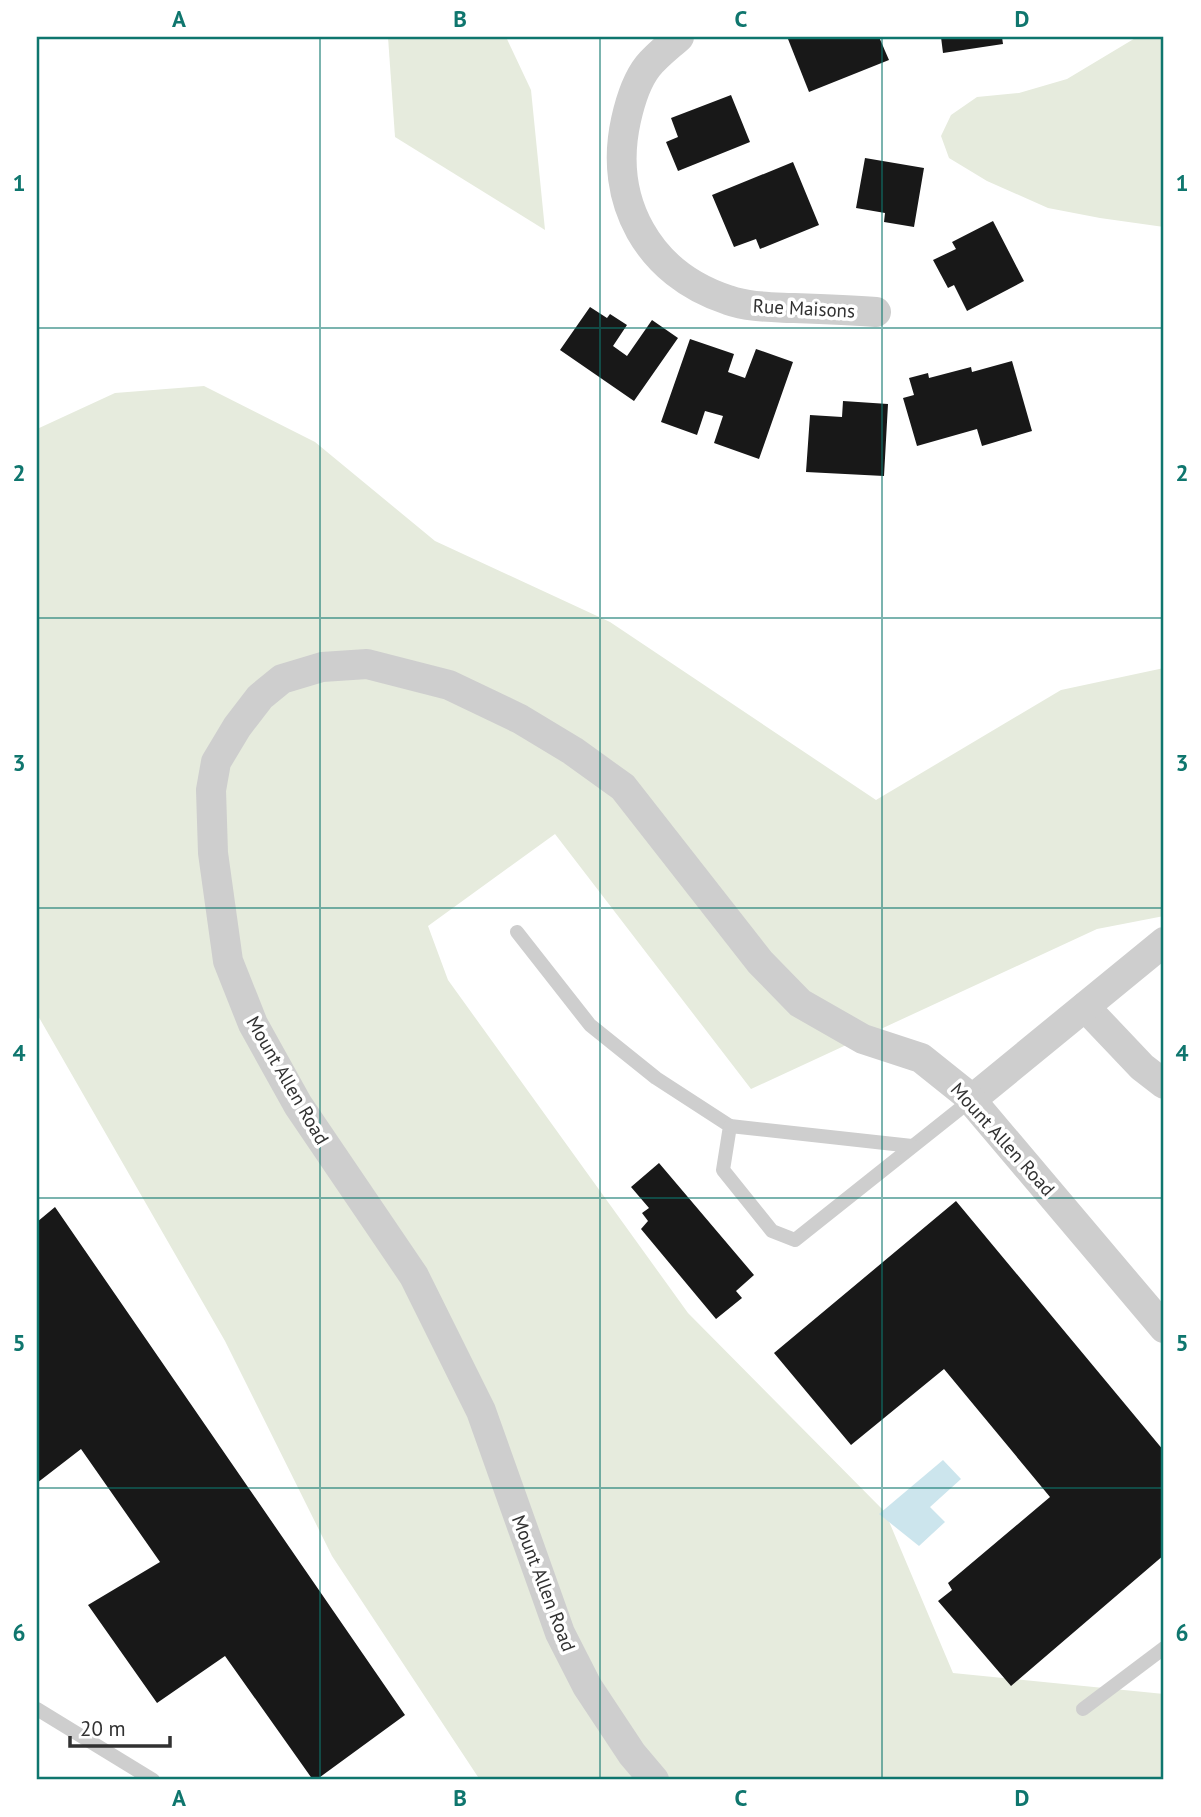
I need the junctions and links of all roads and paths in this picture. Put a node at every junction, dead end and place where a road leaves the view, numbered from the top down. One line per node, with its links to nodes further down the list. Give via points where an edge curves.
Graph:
1 (679, 37): 2 (street, Rue Maisons, via 647,67 631,98 622,137 621,175 642,235 667,266 728,300 750,306)
2 (876, 312)
3 (517, 932): 8 (lane, via 590,1026 656,1078)
4 (1164, 942): 5 (street)
5 (1085, 1007): 6 (street); 7 (street)
6 (1164, 1084)
7 (971, 1100): 9 (lane); 10 (street, Mount Allen Road); 15 (street, Mount Allen Road, via 921,1058 863,1039 800,1003 760,962 623,787 520,719 449,685 367,664 321,667 282,679 260,697 216,762 211,790 213,853 224,934 228,961 253,1024 298,1105 414,1276 481,1411 559,1633 587,1686)
8 (730, 1126): 9 (lane); 9 (lane, via 723,1170 772,1231 795,1240)
9 (912, 1146)
10 (1164, 1328)
11 (1164, 1648): 13 (lane)
12 (37, 1709): 14 (lane)
13 (1083, 1709)
14 (153, 1780)
15 (653, 1780)

